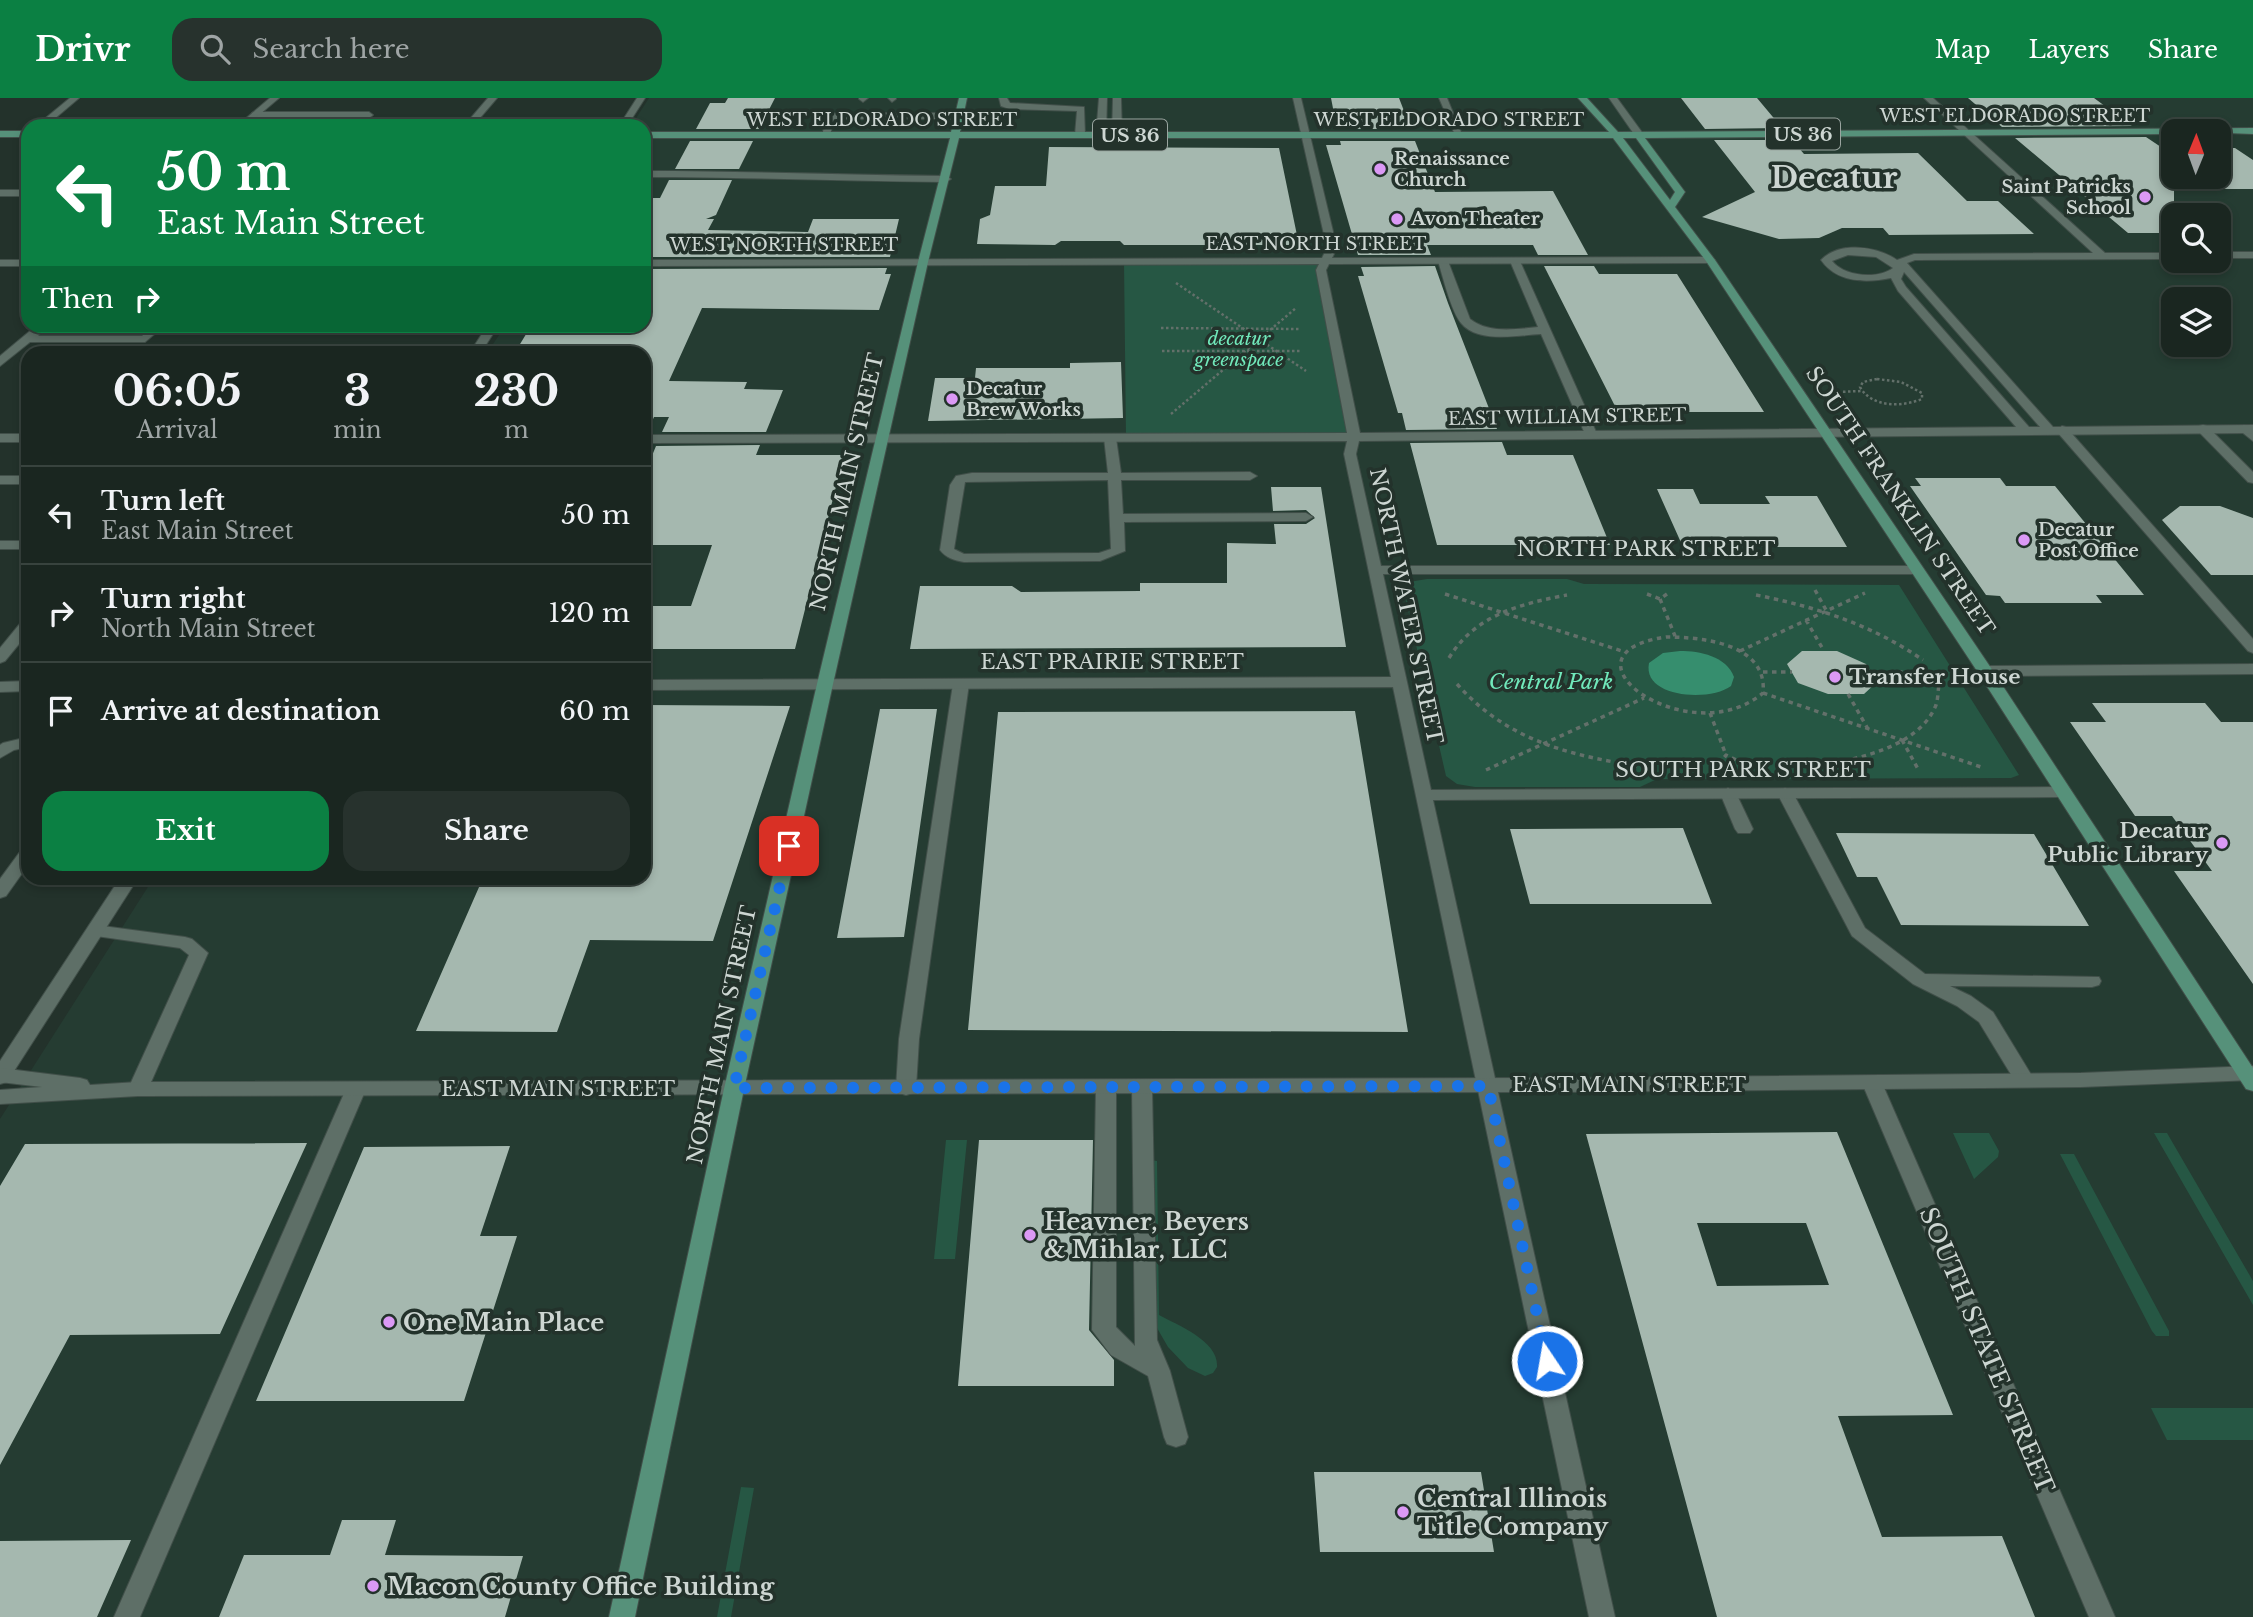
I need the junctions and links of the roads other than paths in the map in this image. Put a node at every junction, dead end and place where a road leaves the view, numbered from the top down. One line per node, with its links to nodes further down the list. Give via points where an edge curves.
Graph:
1 (75, 98): 20 (street)
2 (275, 98): 14 (street)
3 (493, 98): 22 (street)
4 (641, 98): 23 (street)
5 (962, 98): 19 (main road, NORTH MAIN STREET)
6 (1003, 98): 17 (street, via 1003,104 1009,106 1077,107)
7 (1103, 98): 18 (street)
8 (1117, 98): 34 (street)
9 (1297, 98): 35 (street, NORTH WATER STREET)
10 (1443, 98): 36 (street)
11 (1582, 98): 37 (main road, SOUTH FRANKLIN STREET)
12 (1613, 98): 38 (street)
13 (1928, 98): 25 (street)
14 (255, 115): 15 (street); 21 (street)
15 (369, 115)
16 (887, 115): 19 (street, via 915,111); 29 (street, via 832,112); 30 (street)
17 (1082, 115): 18 (street); 32 (street)
18 (1102, 115): 33 (street)
19 (959, 116): 31 (main road, NORTH MAIN STREET)
20 (49, 119)
21 (250, 119)
22 (474, 119)
23 (628, 119)
24 (2253, 131): 25 (main road, WEST ELDORADO STREET / US 36)
25 (1966, 132): 38 (main road, WEST ELDORADO STREET / US 36); 47 (street)
26 (0, 134): 27 (main road)
27 (21, 134)
28 (651, 135): 29 (main road, WEST ELDORADO STREET / US 36)
29 (825, 135): 30 (main road, WEST ELDORADO STREET / US 36)
30 (883, 135): 31 (main road, WEST ELDORADO STREET / US 36)
31 (956, 135): 32 (main road, WEST ELDORADO STREET / US 36); 40 (main road, NORTH MAIN STREET)
32 (1080, 135): 33 (main road, WEST ELDORADO STREET / US 36)
33 (1101, 135): 34 (main road, WEST ELDORADO STREET / US 36)
34 (1117, 135): 35 (main road, WEST ELDORADO STREET / US 36)
35 (1305, 135): 36 (main road, WEST ELDORADO STREET / US 36); 51 (street, NORTH WATER STREET, via 1332,248)
36 (1460, 135): 37 (main road, WEST ELDORADO STREET / US 36)
37 (1616, 135): 38 (main road, WEST ELDORADO STREET / US 36); 43 (main road, SOUTH FRANKLIN STREET)
38 (1639, 135): 43 (main road, via 1680,191)
39 (651, 174): 40 (street)
40 (946, 179): 55 (main road, NORTH MAIN STREET)
41 (0, 193): 42 (street)
42 (21, 193)
43 (1671, 206): 50 (main road, SOUTH FRANKLIN STREET)
44 (1871, 254): 49 (street); 58 (street); 58 (street, via 1840,253 1826,260 1835,270 1857,276 1883,276)
45 (2231, 255): 46 (street)
46 (2253, 255)
47 (2102, 256): 48 (street); 49 (street)
48 (2161, 256)
49 (1914, 257): 58 (street)
50 (1710, 260): 53 (street, EAST NORTH STREET); 67 (main road, SOUTH FRANKLIN STREET)
51 (1325, 261): 52 (street, EAST NORTH STREET); 55 (street, EAST NORTH STREET); 70 (street, NORTH WATER STREET, via 1321,270)
52 (1443, 261): 53 (street, EAST NORTH STREET); 59 (street, via 1465,321 1472,328)
53 (1515, 261): 59 (street)
54 (651, 262): 55 (street, WEST NORTH STREET)
55 (923, 262): 75 (main road, NORTH MAIN STREET)
56 (0, 263): 57 (street)
57 (21, 263)
58 (1899, 266): 65 (street); 66 (street, via 1896,279 1902,289)
59 (1545, 330): 69 (street)
60 (33, 333): 62 (street)
61 (151, 333): 62 (street, via 145,339)
62 (26, 339): 63 (street)
63 (0, 362)
64 (2203, 429): 65 (street, EAST WILLIAM STREET); 68 (street, EAST WILLIAM STREET); 78 (street)
65 (2056, 430): 66 (street, EAST WILLIAM STREET); 88 (street)
66 (2026, 431): 67 (street, EAST WILLIAM STREET)
67 (1823, 432): 69 (street, EAST WILLIAM STREET); 86 (main road, SOUTH FRANKLIN STREET)
68 (2250, 432)
69 (1591, 434): 70 (street, EAST WILLIAM STREET)
70 (1354, 437): 73 (street, EAST WILLIAM STREET); 85 (street, NORTH WATER STREET, via 1350,454)
71 (0, 438): 72 (street)
72 (21, 438)
73 (1110, 438): 75 (street, EAST WILLIAM STREET); 76 (street)
74 (651, 439): 75 (street, EAST WILLIAM STREET)
75 (882, 439): 93 (main road, NORTH MAIN STREET)
76 (1114, 476): 77 (street); 82 (street); 82 (street, via 961,479 947,550 964,558 1100,557 1118,551)
77 (1250, 476)
78 (2253, 479)
79 (0, 480): 80 (street)
80 (21, 480)
81 (1306, 517): 82 (street)
82 (1116, 518)
83 (0, 545): 84 (street)
84 (21, 545)
85 (1375, 570): 86 (street, NORTH PARK STREET); 92 (street, NORTH WATER STREET)
86 (1917, 570): 91 (main road, SOUTH FRANKLIN STREET)
87 (21, 632): 89 (street)
88 (2253, 648)
89 (0, 657)
90 (2253, 669): 91 (street)
91 (1985, 671): 100 (main road, SOUTH FRANKLIN STREET)
92 (1399, 682): 94 (street, EAST PRAIRIE STREET); 103 (street, NORTH WATER STREET)
93 (825, 684): 94 (street, EAST PRAIRIE STREET); 95 (street, EAST PRAIRIE STREET); 118 (main road, NORTH MAIN STREET)
94 (961, 684): 119 (street, via 909,1039)
95 (651, 685)
96 (21, 686): 97 (street)
97 (0, 687)
98 (21, 743): 99 (street)
99 (0, 752)
100 (2062, 792): 102 (street, SOUTH PARK STREET); 112 (main road, SOUTH FRANKLIN STREET)
101 (1728, 793): 102 (street, SOUTH PARK STREET); 103 (street, SOUTH PARK STREET); 104 (street)
102 (1785, 793): 109 (street, via 1858,932)
103 (1424, 795): 115 (street, NORTH WATER STREET)
104 (1744, 829)
105 (15, 869): 107 (street)
106 (125, 885): 108 (street)
107 (0, 892)
108 (95, 931): 111 (street); 121 (street, via 185,943 199,953)
109 (1920, 980): 110 (street); 113 (street, via 1986,1017)
110 (2092, 981)
111 (1, 1076): 121 (street)
112 (2251, 1076): 113 (street, EAST MAIN STREET)
113 (2025, 1081): 114 (street, EAST MAIN STREET)
114 (1872, 1083): 115 (street, EAST MAIN STREET); 128 (street, SOUTH STATE STREET)
115 (1488, 1086): 117 (street, EAST MAIN STREET); 127 (street, NORTH WATER STREET)
116 (1106, 1087): 117 (street, EAST MAIN STREET); 119 (street, EAST MAIN STREET); 123 (street, via 1104,1329 1119,1348)
117 (1142, 1087): 123 (street, via 1144,1340)
118 (734, 1088): 119 (street, EAST MAIN STREET); 120 (street, EAST MAIN STREET); 126 (main road, NORTH MAIN STREET)
119 (906, 1088)
120 (356, 1089): 121 (street, EAST MAIN STREET); 125 (street)
121 (130, 1090): 122 (street)
122 (0, 1097)
123 (1158, 1371): 124 (street)
124 (1176, 1437)
125 (127, 1617)
126 (622, 1617)
127 (1602, 1617)
128 (2102, 1617)

